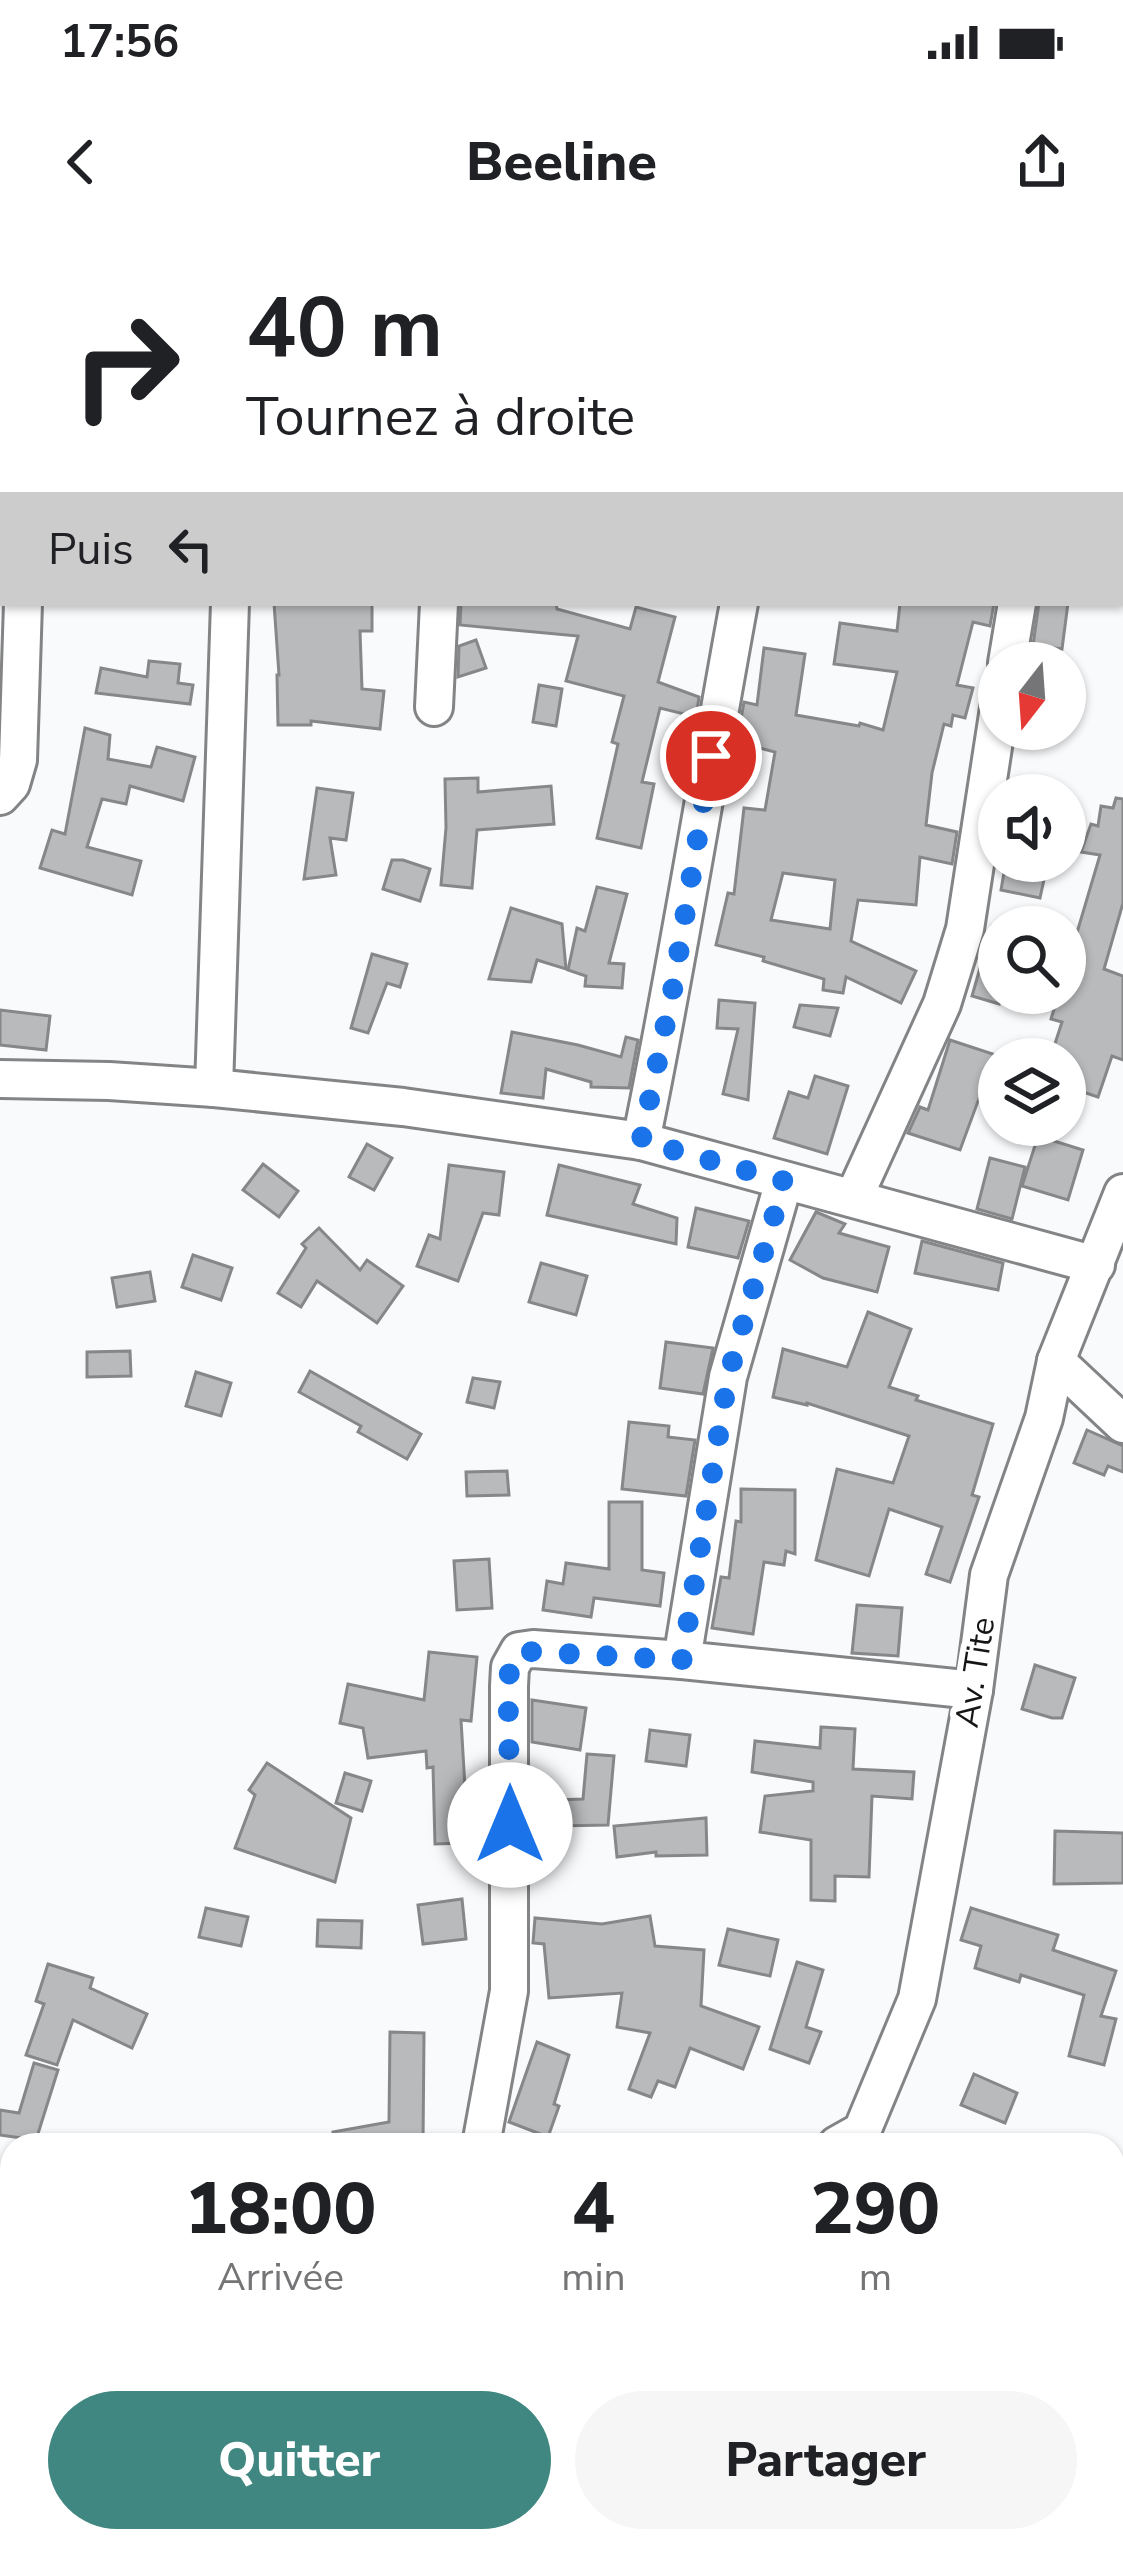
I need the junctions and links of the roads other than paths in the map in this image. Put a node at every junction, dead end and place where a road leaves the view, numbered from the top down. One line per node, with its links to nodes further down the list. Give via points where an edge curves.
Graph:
1 (22, 606): 9 (street, via 18,760)
2 (230, 606): 11 (street)
3 (440, 606): 7 (street)
4 (738, 606): 12 (street)
5 (1016, 606): 6 (street)
6 (1010, 642)
7 (434, 707)
8 (993, 750): 15 (street, via 965,929 942,1004)
9 (0, 796)
10 (0, 1078): 11 (street)
11 (214, 1088): 12 (street)
12 (641, 1141): 13 (street)
13 (784, 1181): 15 (street); 19 (street, via 728,1377)
14 (1123, 1193): 16 (street, Av. Tite)
15 (854, 1198): 16 (street)
16 (1096, 1265): 17 (street, Av. Tite)
17 (1056, 1361): 18 (street); 20 (street, Av. Tite, via 1045,1418 989,1575)
18 (1123, 1424)
19 (682, 1660): 20 (street); 21 (street, via 533,1649 513,1658 509,1991)
20 (974, 1690): 22 (street, Av. Tite, via 917,1999)
21 (483, 2133)
22 (853, 2133)

